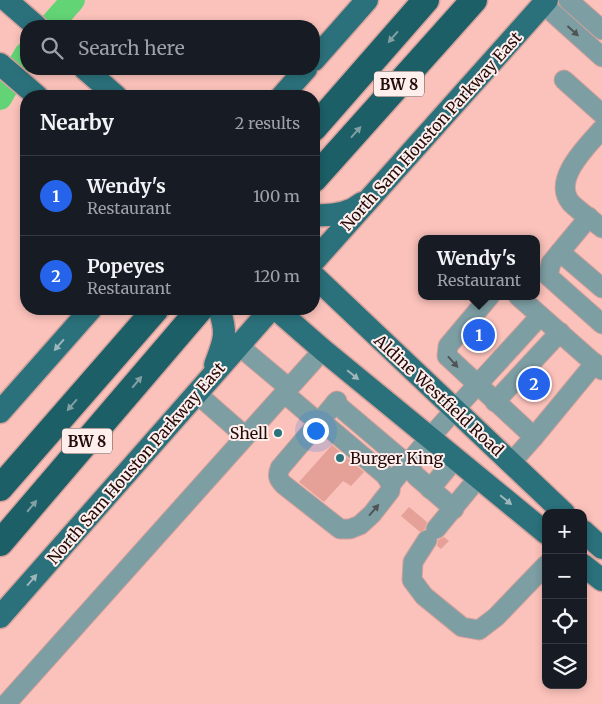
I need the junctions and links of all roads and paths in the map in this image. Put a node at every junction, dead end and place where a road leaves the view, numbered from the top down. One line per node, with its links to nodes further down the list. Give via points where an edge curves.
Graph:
1 (366, 0): 9 (main road)
2 (426, 0): 19 (highway, BW 8, one-way to 19)
3 (474, 0): 21 (highway, BW 8, one-way to 3)
4 (568, 0): 8 (street)
5 (545, 2): 10 (street, one-way to 10); 22 (main road, North Sam Houston Parkway East)
6 (10, 4): 7 (main road)
7 (29, 20)
8 (602, 30)
9 (320, 53)
10 (602, 57)
11 (0, 64): 15 (main road)
12 (92, 75): 16 (main road)
13 (301, 75): 17 (main road)
14 (564, 80): 18 (street)
15 (31, 90)
16 (109, 90)
17 (287, 90)
18 (602, 114)
19 (320, 121)
20 (602, 129): 24 (street, via 576,160 567,175 566,189 570,202)
21 (320, 173)
22 (376, 193): 23 (main road, via 358,207 330,216); 26 (main road, North Sam Houston Parkway East)
23 (320, 215)
24 (596, 223): 25 (street)
25 (560, 252): 28 (street); 38 (street, via 551,263 548,276)
26 (320, 254)
27 (320, 282): 47 (main road, Aldine Westfield Road)
28 (602, 288)
29 (487, 300): 44 (street, one-way to 44, via 448,346 448,356)
30 (522, 300): 37 (street)
31 (86, 315): 48 (main road, one-way to 48)
32 (151, 315): 58 (highway, BW 8, one-way to 58)
33 (195, 315): 64 (highway, BW 8, one-way to 33)
34 (221, 315): 43 (main road, via 225,338)
35 (266, 315): 40 (main road, North Sam Houston Parkway East)
36 (283, 315): 41 (main road, Aldine Westfield Road)
37 (540, 316): 39 (street); 44 (street)
38 (602, 324)
39 (560, 332): 42 (street); 46 (street)
40 (239, 346): 43 (main road, North Sam Houston Parkway East); 45 (street)
41 (323, 350): 45 (street); 51 (main road, Aldine Westfield Road, one-way to 51)
42 (599, 367): 52 (street)
43 (202, 386): 50 (street); 67 (main road, North Sam Houston Parkway East, one-way to 43)
44 (478, 386): 46 (street); 47 (street)
45 (286, 391): 49 (street); 50 (street)
46 (495, 402): 52 (street)
47 (454, 410): 51 (street); 54 (main road, Aldine Westfield Road)
48 (0, 412)
49 (319, 421): 55 (street, via 336,402); 57 (street, via 385,475); 57 (street, one-way to 57, via 280,468 279,480 284,485 334,525 350,529 372,514 390,491)
50 (246, 436): 68 (street)
51 (429, 437): 53 (main road, Aldine Westfield Road); 55 (street)
52 (534, 437): 54 (street)
53 (455, 458): 56 (main road, Aldine Westfield Road); 59 (street)
54 (511, 463): 61 (main road, Aldine Westfield Road)
55 (407, 464): 57 (street); 59 (street)
56 (478, 478): 60 (street); 62 (main road, Aldine Westfield Road, one-way to 62)
57 (391, 484)
58 (0, 488)
59 (430, 488): 60 (street)
60 (454, 509): 65 (street, via 413,562 412,580 424,596 462,627 479,630)
61 (560, 509)
62 (542, 530)
63 (597, 542): 66 (street)
64 (0, 543)
65 (542, 569)
66 (594, 572)
67 (0, 617)
68 (6, 704)

